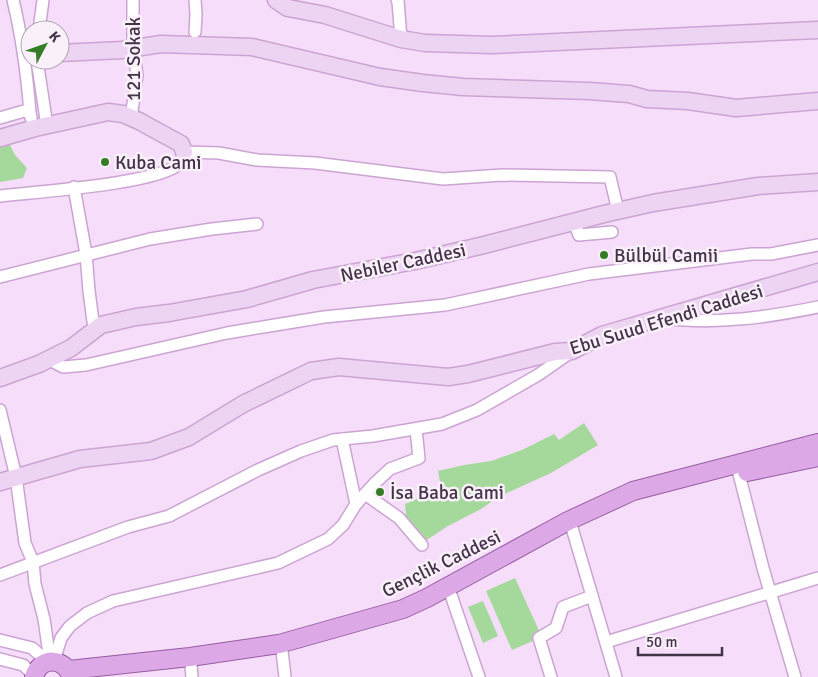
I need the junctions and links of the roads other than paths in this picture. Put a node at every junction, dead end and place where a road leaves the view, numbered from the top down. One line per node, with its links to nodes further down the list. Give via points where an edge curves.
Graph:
1 (13, 0): 19 (street)
2 (44, 0): 9 (street)
3 (122, 0): 4 (street)
4 (133, 0): 5 (street); 13 (street, 121 Sokak)
5 (140, 0)
6 (195, 0): 11 (street)
7 (276, 0): 12 (street, via 288,8 324,15)
8 (397, 0): 12 (street)
9 (41, 20)
10 (818, 30): 12 (street, via 492,45)
11 (195, 32)
12 (401, 39)
13 (133, 48): 14 (street); 16 (street, via 161,44 252,47 380,77 463,87 629,94 647,99 736,108); 18 (street, 121 Sokak, via 137,75)
14 (70, 52)
15 (37, 70): 19 (street)
16 (818, 101)
17 (0, 118): 19 (street, via 24,111)
18 (131, 118): 19 (street, via 108,112); 21 (street, via 181,144)
19 (37, 122): 20 (street)
20 (0, 138)
21 (184, 152): 23 (street, via 180,163 165,172 137,180); 25 (street, via 219,153 257,160 315,163 443,178 502,175 610,177)
22 (818, 182): 25 (street, Nebiler Caddesi, via 690,196)
23 (74, 187): 24 (street); 30 (street)
24 (0, 196)
25 (618, 211): 26 (street, Nebiler Caddesi)
26 (574, 222): 28 (street, via 579,234); 35 (street, Nebiler Caddesi, via 424,259 313,280 247,299 136,316)
27 (257, 224): 30 (street, via 150,239)
28 (612, 232)
29 (818, 245): 37 (street, via 771,254 589,274 445,305 269,326 86,365 63,368)
30 (86, 254): 32 (street); 35 (street)
31 (818, 272): 34 (street, Ebu Suud Efendi Caddesi)
32 (0, 277)
33 (818, 307): 34 (street, via 779,315 691,322)
34 (664, 318): 36 (street, Ebu Suud Efendi Caddesi, via 602,335)
35 (94, 329): 37 (street, Nebiler Caddesi, via 71,348)
36 (572, 351): 40 (street, via 477,410 442,424); 45 (street, Ebu Suud Efendi Caddesi, via 555,352 448,377 339,368 311,371 243,404 189,438 151,451 80,459)
37 (48, 359): 38 (street, Nebiler Caddesi)
38 (0, 378)
39 (0, 410): 45 (street)
40 (416, 429): 41 (street); 47 (street, via 419,458 390,469)
41 (342, 439): 48 (street); 51 (street, via 284,459 169,516 128,527)
42 (818, 443): 63 (main road, Gençlik Caddesi, via 633,491 568,521 403,609 279,644)
43 (818, 457): 44 (main road, Gençlik Caddesi)
44 (739, 474): 49 (main road, Gençlik Caddesi, via 646,496); 55 (street)
45 (16, 477): 46 (street, Ebu Suud Efendi Caddesi); 51 (street, via 25,542)
46 (0, 482)
47 (365, 494): 48 (street); 50 (street, via 399,518)
48 (356, 504): 61 (street, via 343,526 328,539 278,563 114,601 87,613 61,638)
49 (572, 528): 54 (main road, Gençlik Caddesi); 56 (street)
50 (422, 545)
51 (33, 562): 52 (street); 61 (street)
52 (0, 576)
53 (818, 578): 55 (street)
54 (450, 592): 59 (main road, Gençlik Caddesi, via 406,618); 67 (street)
55 (770, 592): 58 (street); 70 (street)
56 (592, 596): 58 (street); 68 (street, via 563,607 556,628 539,638)
57 (0, 640): 61 (street, via 32,648)
58 (606, 642): 69 (street)
59 (282, 651): 62 (main road, Gençlik Caddesi); 66 (street)
60 (0, 659): 64 (street, via 23,665)
61 (51, 661): 63 (main road, via 60,662); 64 (main road, via 37,669)
62 (191, 671): 65 (main road, Gençlik Caddesi)
63 (70, 674)
64 (34, 676)
65 (110, 677)
66 (285, 677)
67 (479, 677)
68 (551, 677)
69 (616, 677)
70 (795, 677)

